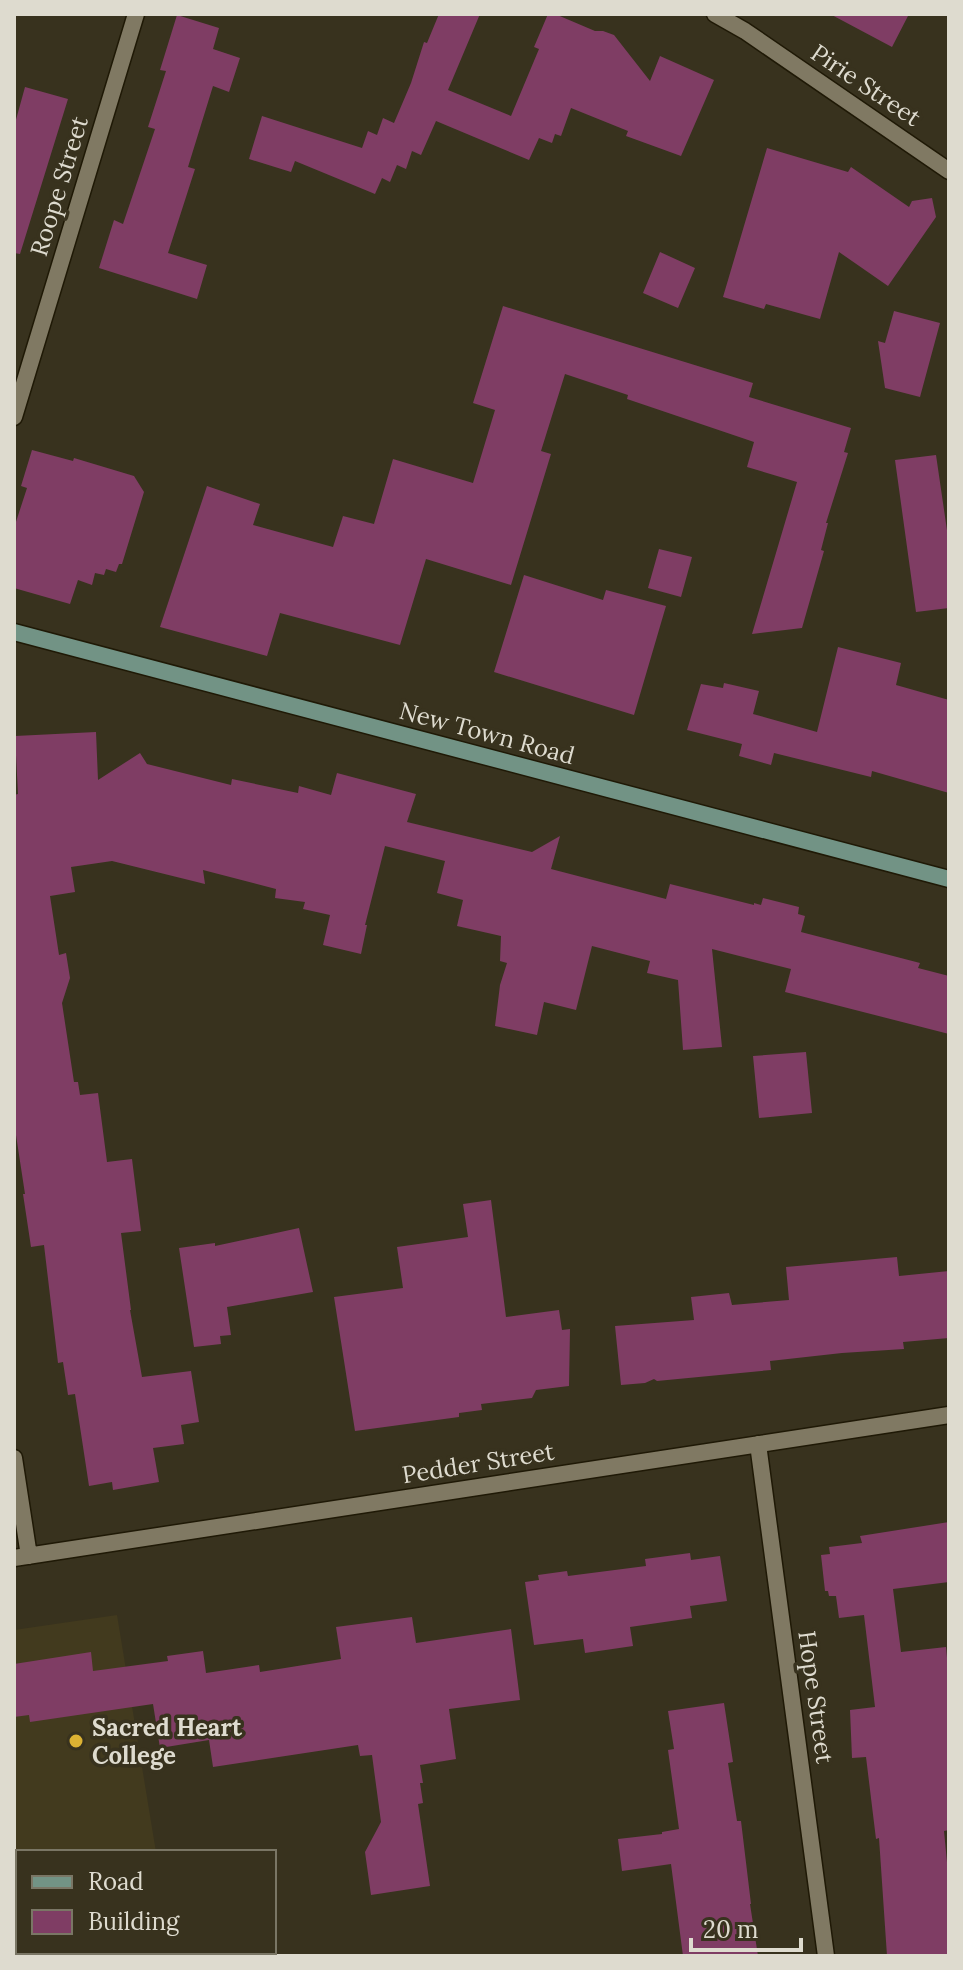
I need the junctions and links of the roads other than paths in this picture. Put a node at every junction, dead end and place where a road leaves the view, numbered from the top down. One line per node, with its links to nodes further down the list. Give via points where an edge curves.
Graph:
1 (136, 14): 4 (street, Roope Street)
2 (715, 14): 3 (street, Pirie Street)
3 (949, 171)
4 (14, 417)
5 (14, 632): 6 (main road, New Town Road)
6 (949, 879)
7 (949, 1415): 8 (street, Pedder Street)
8 (758, 1444): 10 (street, Pedder Street); 11 (street, Hope Street)
9 (14, 1458): 10 (street)
10 (22, 1557)
11 (826, 1956)

